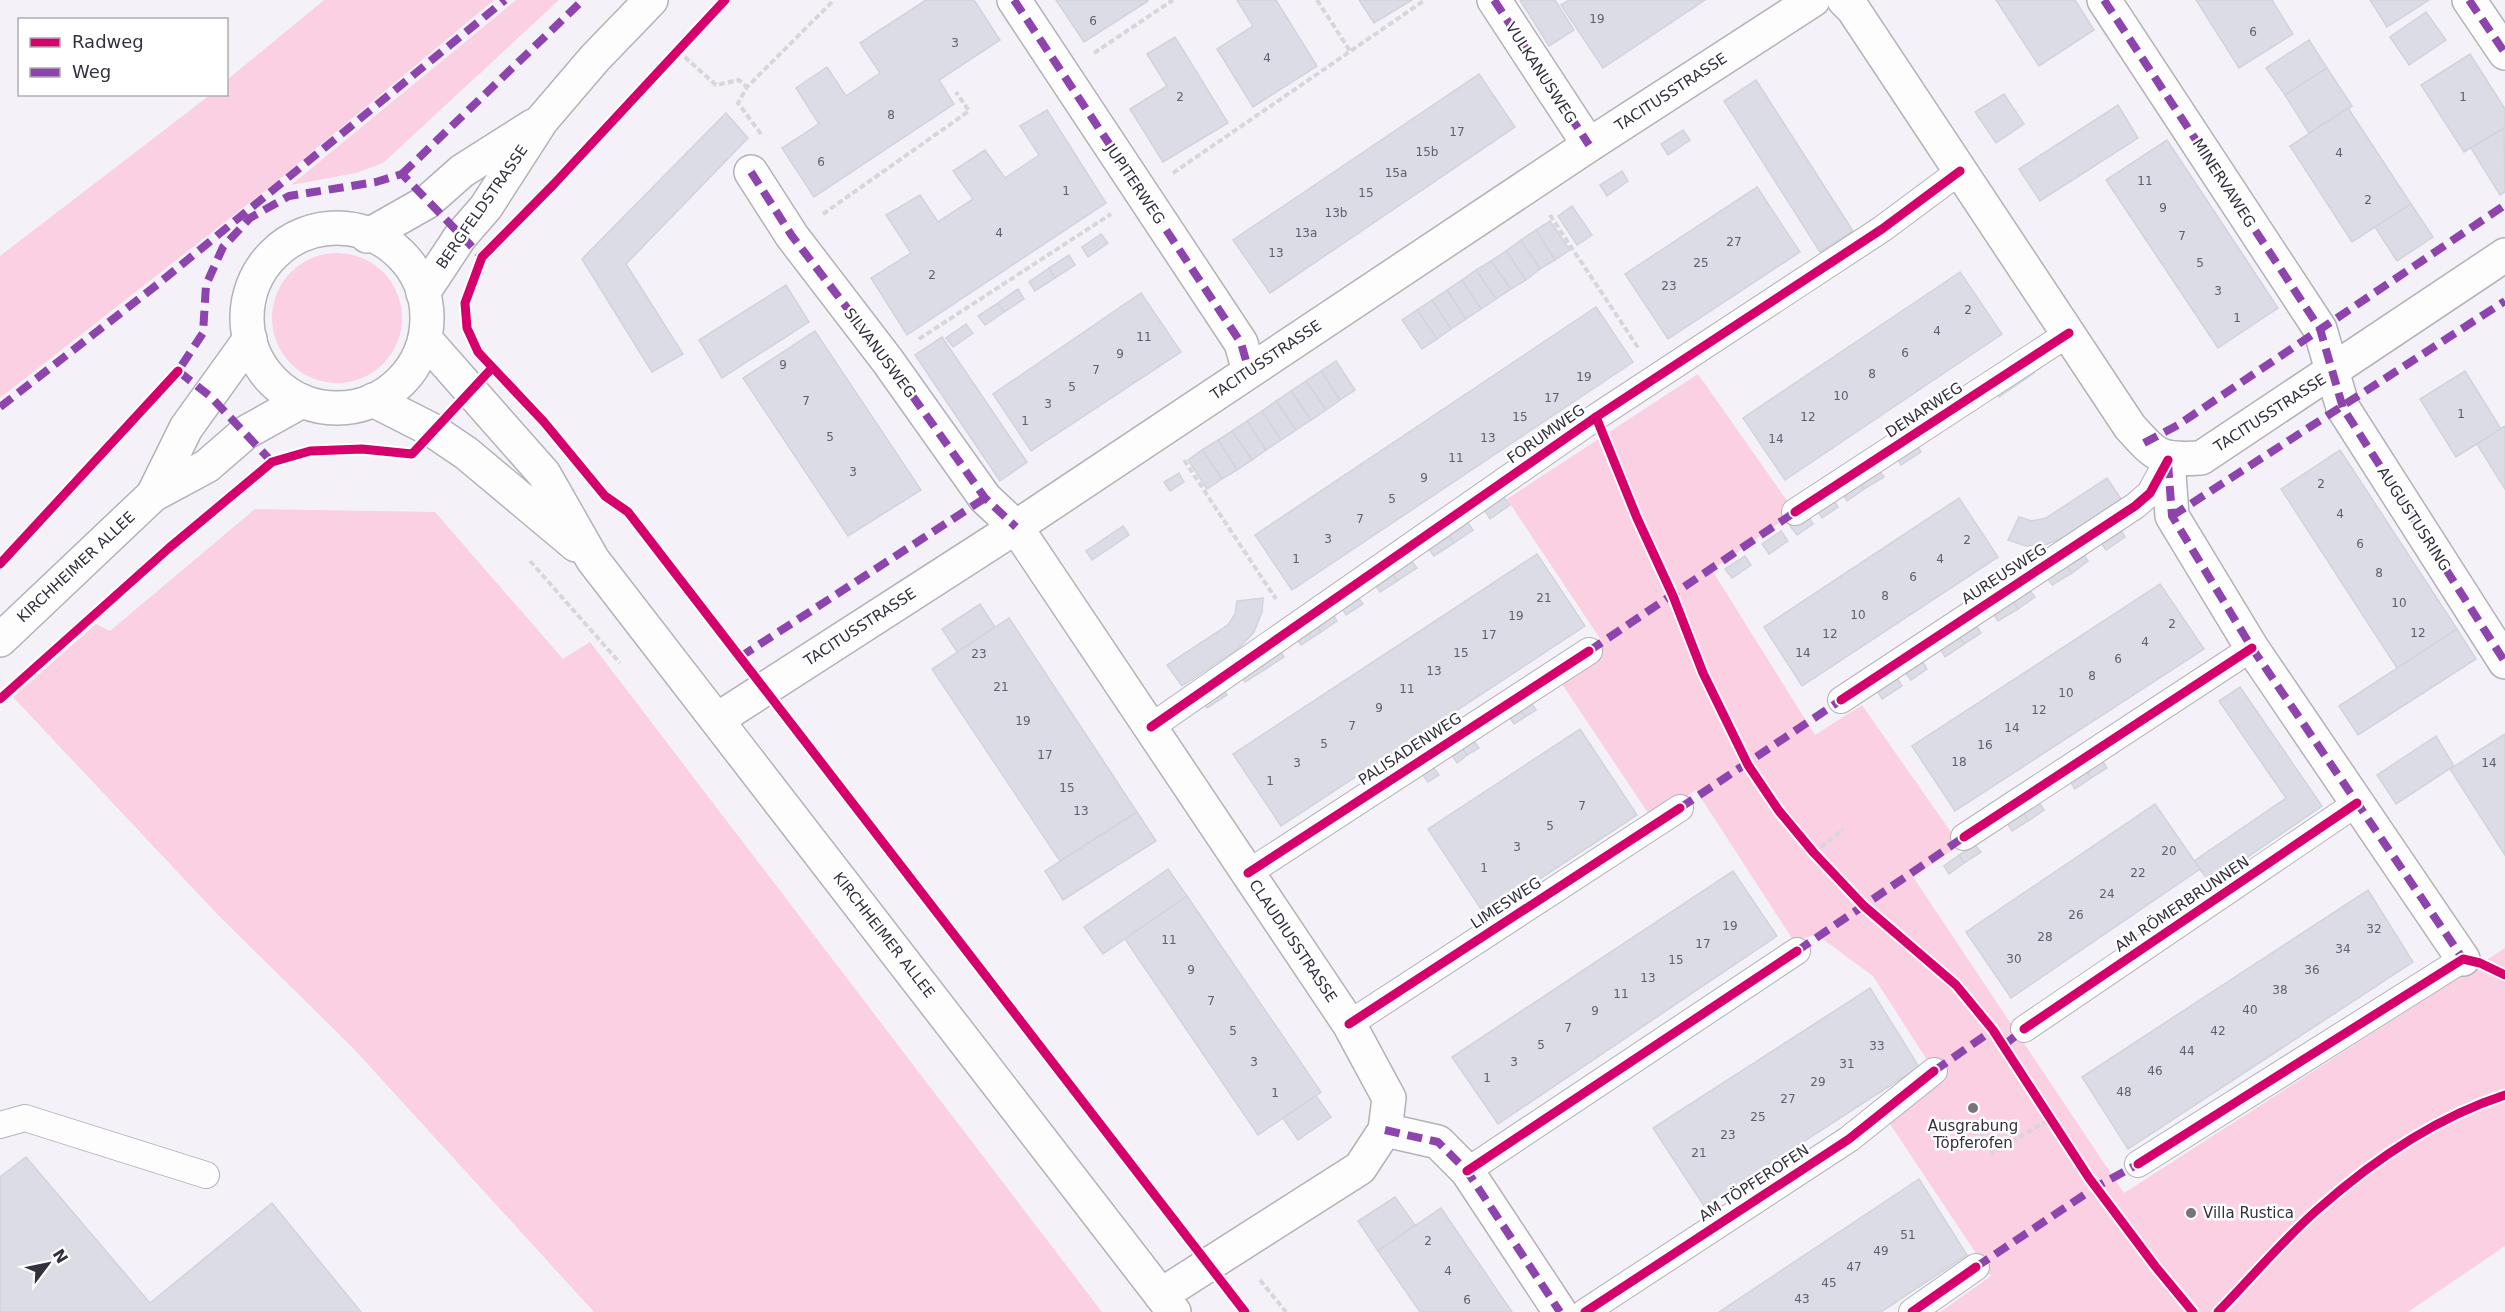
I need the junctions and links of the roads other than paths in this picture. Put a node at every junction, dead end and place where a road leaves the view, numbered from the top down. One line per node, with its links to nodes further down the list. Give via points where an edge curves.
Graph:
1 (651, 0): 9 (street, BERGFELDSTRASSE)
2 (1014, 0): 19 (street, JUPITERWEG, via 1241,343)
3 (1494, 0): 10 (street, VULKANUSWEG)
4 (1813, 0): 10 (street, TACITUSSTRASSE)
5 (1844, 0): 11 (street)
6 (2104, 0): 20 (street, MINERVAWEG, via 2320,329)
7 (2469, 0): 8 (street)
8 (2505, 53)
9 (542, 120): 13 (street, BERGFELDSTRASSE, via 462,171 427,202); 15 (street, BERGFELDSTRASSE, via 486,207 460,237)
10 (1589, 145): 19 (street, TACITUSSTRASSE)
11 (1960, 171): 16 (street); 34 (lane, FORUMWEG, via 1882,229 1658,377)
12 (751, 172): 26 (street, SILVANUSWEG, via 792,236 985,498)
13 (367, 236): 15 (street, via 385,243 402,257); 17 (street, via 348,230 309,232 276,250 253,282 247,320)
14 (2505, 255): 20 (street, TACITUSSTRASSE)
15 (423, 293): 18 (street)
16 (2069, 333): 23 (street, via 2130,427); 25 (lane, DENARWEG)
17 (250, 339): 22 (street, via 257,361 270,378); 24 (street, KIRCHHEIMER ALLEE, via 186,428)
18 (425, 339): 21 (street, via 411,372 388,393); 27 (street, KIRCHHEIMER ALLEE, via 544,474)
19 (1249, 371): 26 (street, TACITUSSTRASSE)
20 (2334, 371): 23 (street, TACITUSSTRASSE, via 2201,458); 31 (street, AUGUSTUSRING, via 2343,408)
21 (373, 400): 22 (street, via 337,407); 27 (street, KIRCHHEIMER ALLEE, via 432,430 466,453)
22 (302, 401): 24 (street, KIRCHHEIMER ALLEE, via 245,433 207,466)
23 (2168, 460): 29 (street, via 2172,516); 32 (lane, AUREUSWEG, via 2150,493 2135,506)
24 (153, 495): 28 (street, KIRCHHEIMER ALLEE)
25 (1795, 512)
26 (1016, 527): 33 (street, TACITUSSTRASSE); 34 (street, CLAUDIUSSTRASSE)
27 (593, 560): 33 (street, KIRCHHEIMER ALLEE)
28 (0, 640)
29 (2252, 648): 35 (street); 37 (lane)
30 (1589, 651): 38 (lane, PALISADENWEG)
31 (2505, 662)
32 (1841, 700)
33 (718, 719): 50 (street, KIRCHHEIMER ALLEE)
34 (1151, 727): 38 (street, CLAUDIUSSTRASSE)
35 (2357, 803): 40 (street); 42 (lane, AM RÖMERBRUNNEN)
36 (1680, 808): 41 (lane, LIMESWEG)
37 (1964, 837)
38 (1248, 873): 41 (street, CLAUDIUSSTRASSE)
39 (1797, 951): 47 (lane)
40 (2463, 959): 46 (lane)
41 (1349, 1024): 45 (street, CLAUDIUSSTRASSE, via 1389,1098)
42 (2024, 1029)
43 (1934, 1071): 52 (lane, AM TÖPFEROFEN, via 1848,1139)
44 (0, 1125): 48 (lane, via 25,1118)
45 (1385, 1130): 47 (street, via 1438,1142); 50 (street, CLAUDIUSSTRASSE, via 1360,1168)
46 (2138, 1164)
47 (1467, 1171): 51 (street)
48 (206, 1175)
49 (1976, 1267): 53 (lane)
50 (1168, 1304)
51 (1560, 1312)
52 (1585, 1312)
53 (1912, 1312)

